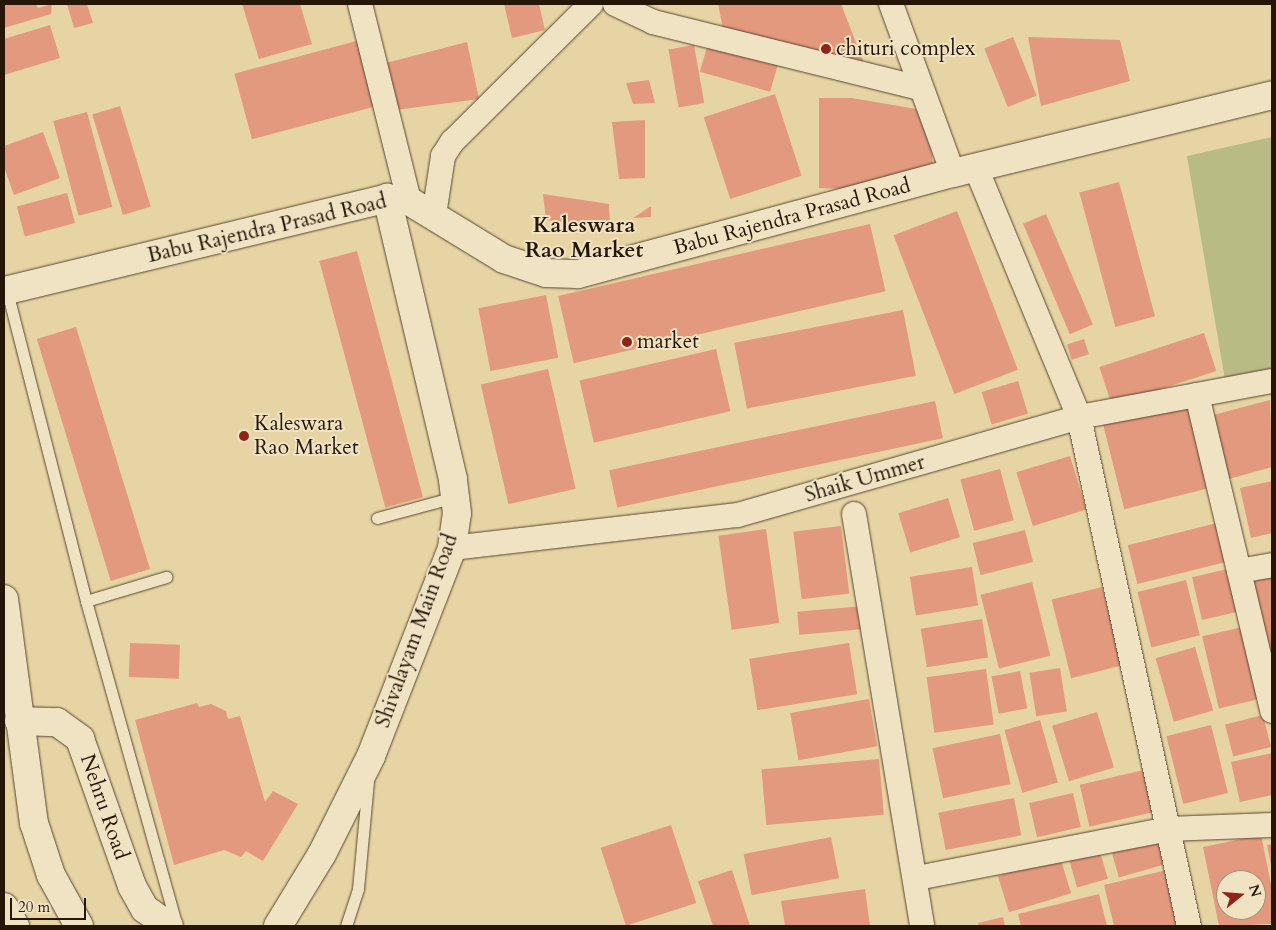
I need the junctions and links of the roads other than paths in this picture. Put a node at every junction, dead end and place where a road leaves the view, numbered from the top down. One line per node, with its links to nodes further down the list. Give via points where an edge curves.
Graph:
1 (360, 4): 8 (street)
2 (591, 4): 9 (street, via 452,142 443,156)
3 (615, 4): 5 (street, via 653,22)
4 (892, 4): 5 (street)
5 (919, 88): 7 (street)
6 (1272, 95): 7 (street, Babu Rajendra Prasad Road)
7 (965, 170): 9 (street, Babu Rajendra Prasad Road, via 578,274 546,273 504,259); 13 (street)
8 (398, 200): 9 (street, Babu Rajendra Prasad Road); 10 (street, Babu Rajendra Prasad Road); 14 (street, Shivalayam Main Road)
9 (434, 215)
10 (5, 291): 22 (lane)
11 (1272, 381): 12 (street, Shaik Ummer)
12 (1197, 395): 13 (street, Shaik Ummer); 19 (street)
13 (1079, 417): 17 (street, Shaik Ummer, via 738,515); 28 (street)
14 (455, 497): 16 (lane); 17 (street, Shivalayam Main Road)
15 (854, 514): 29 (street)
16 (377, 518)
17 (452, 548): 26 (street, Shivalayam Main Road)
18 (1272, 565): 19 (street)
19 (1239, 571): 23 (street)
20 (166, 577): 22 (lane)
21 (4, 598): 25 (street)
22 (86, 601): 34 (lane)
23 (1268, 673): 24 (street)
24 (1272, 710)
25 (19, 721): 32 (street, via 34,823 51,875); 33 (street, Nehru Road, via 57,722 80,739 132,886 145,909)
26 (371, 756): 35 (street, Shivalayam Main Road, via 322,854); 36 (lane, via 358,889)
27 (1272, 825): 28 (street)
28 (1168, 830): 29 (street); 38 (street)
29 (917, 878): 37 (street)
30 (4, 907): 31 (street)
31 (15, 926)
32 (79, 926)
33 (168, 926)
34 (177, 926)
35 (278, 926)
36 (346, 926)
37 (922, 926)
38 (1189, 926)

